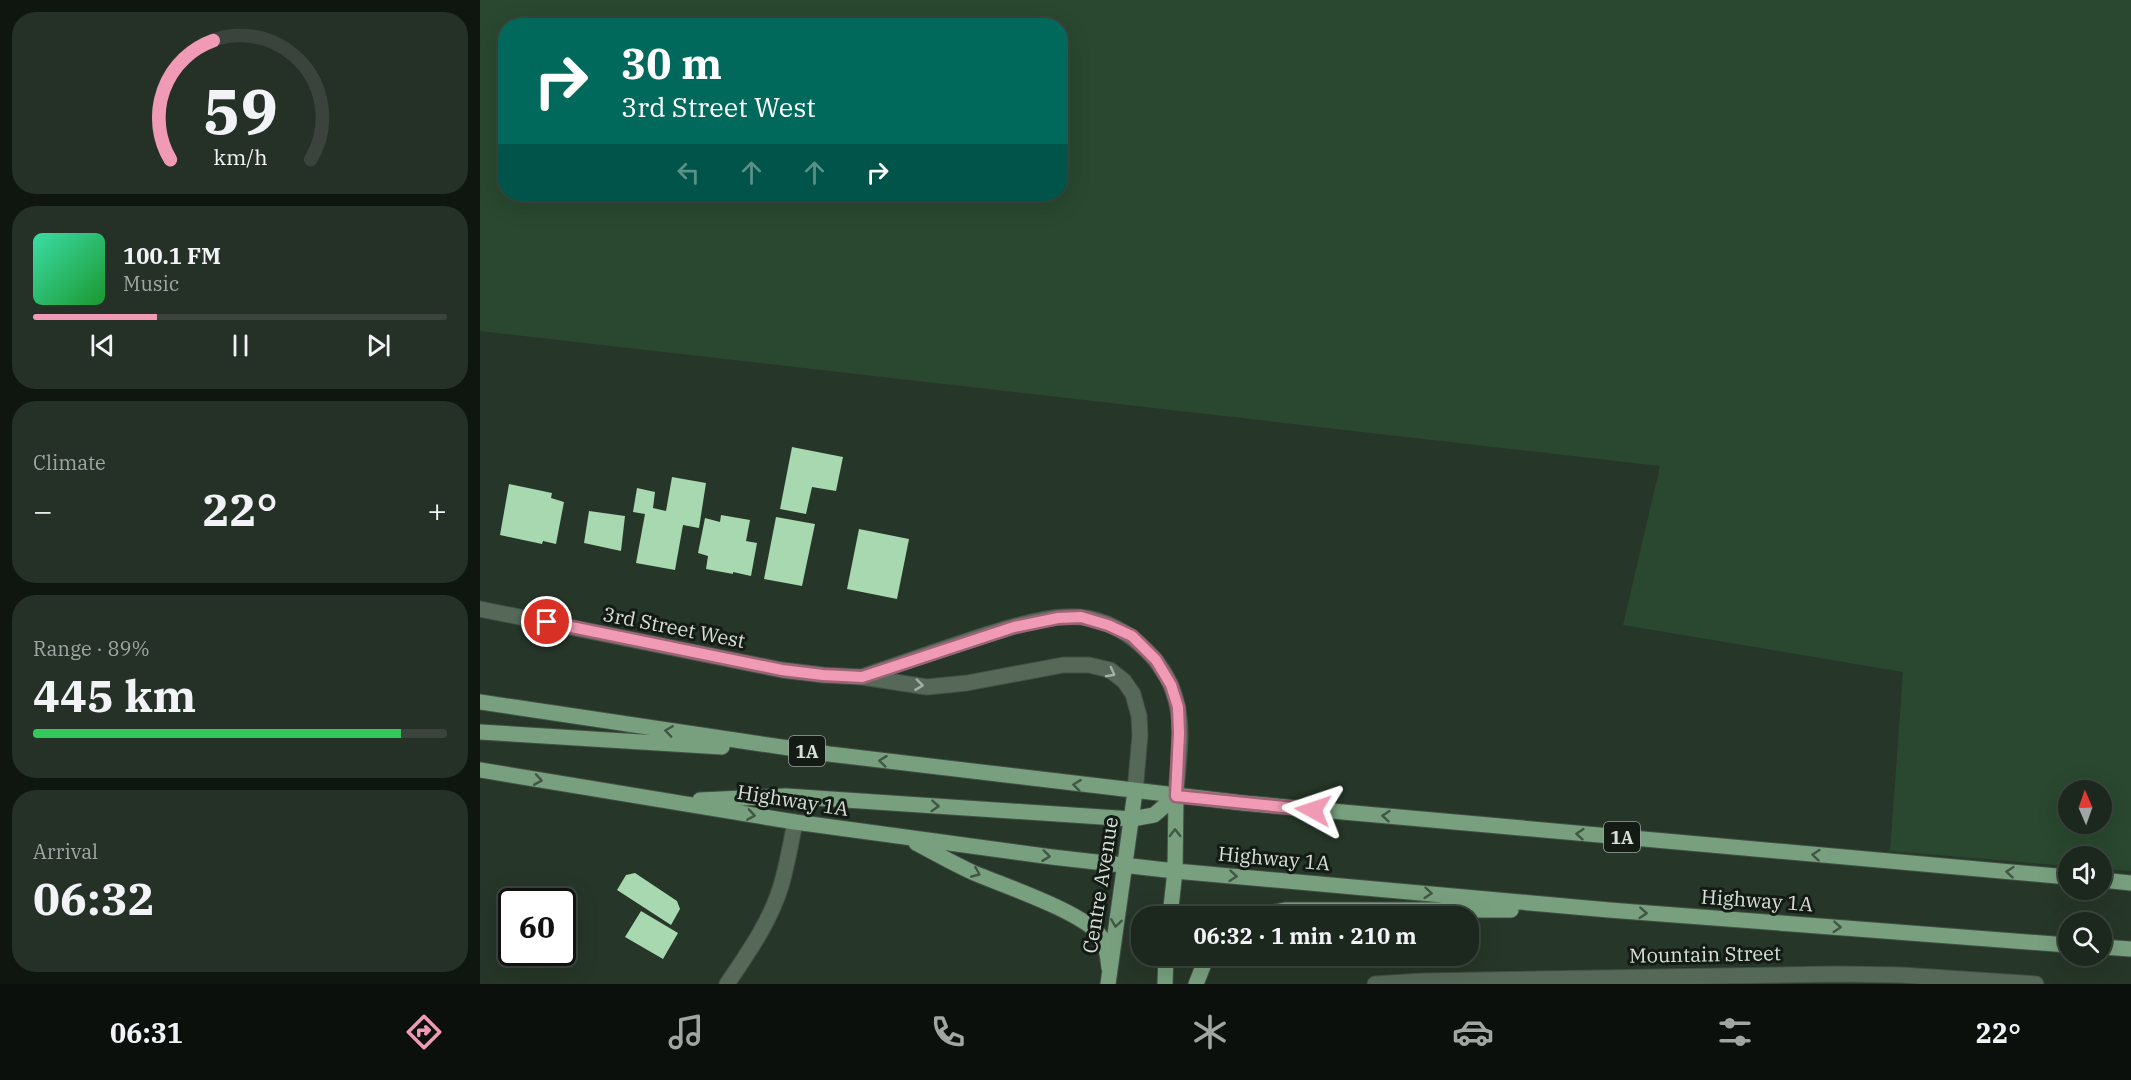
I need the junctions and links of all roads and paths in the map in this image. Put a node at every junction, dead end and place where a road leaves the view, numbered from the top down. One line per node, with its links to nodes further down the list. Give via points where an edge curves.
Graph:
1 (480, 609): 2 (street, 3rd Street West, via 782,670)
2 (862, 677): 7 (street, 3rd Street West, one-way to 7, via 927,687 1063,665 1110,670 1133,694 1139,716); 8 (street, 3rd Street West, via 1014,627 1081,617 1108,625 1132,636 1156,660 1171,685 1178,707)
3 (480, 702): 5 (main road, 1A, one-way to 3)
4 (480, 732): 5 (main road)
5 (830, 754): 7 (main road, 1A, one-way to 5)
6 (480, 770): 9 (main road, Highway 1A, one-way to 9)
7 (1135, 792): 8 (main road, 1A); 10 (main road, Centre Avenue)
8 (1176, 796): 10 (main road, via 1154,815); 14 (main road, one-way to 8); 15 (main road, 1A, one-way to 8)
9 (667, 802): 10 (main road, one-way to 10, via 786,796); 11 (main road, Highway 1A, one-way to 11)
10 (1132, 819): 13 (main road, Centre Avenue)
11 (795, 822): 12 (main road, Highway 1A); 27 (street, via 773,907)
12 (905, 838): 13 (main road, Highway 1A, one-way to 13); 26 (main road, one-way to 26, via 973,873 1076,917 1101,936)
13 (1125, 865): 14 (main road, Highway 1A); 26 (main road, Centre Avenue, one-way to 26)
14 (1175, 871): 18 (main road); 20 (main road, Highway 1A, one-way to 20)
15 (2058, 877)
16 (2112, 881): 17 (main road)
17 (2131, 883)
18 (1171, 906)
19 (1479, 910): 20 (main road)
20 (1609, 910): 21 (main road, Highway 1A, one-way to 21)
21 (2058, 944)
22 (2112, 948): 23 (main road)
23 (2131, 949)
24 (1166, 966): 29 (main road)
25 (1204, 966): 30 (main road)
26 (1109, 968): 28 (main road, Centre Avenue)
27 (727, 984)
28 (1108, 984)
29 (1165, 984)
30 (1196, 984)
31 (1375, 984): 32 (street, Mountain Street, via 1790,974 1901,975)
32 (2036, 984)

